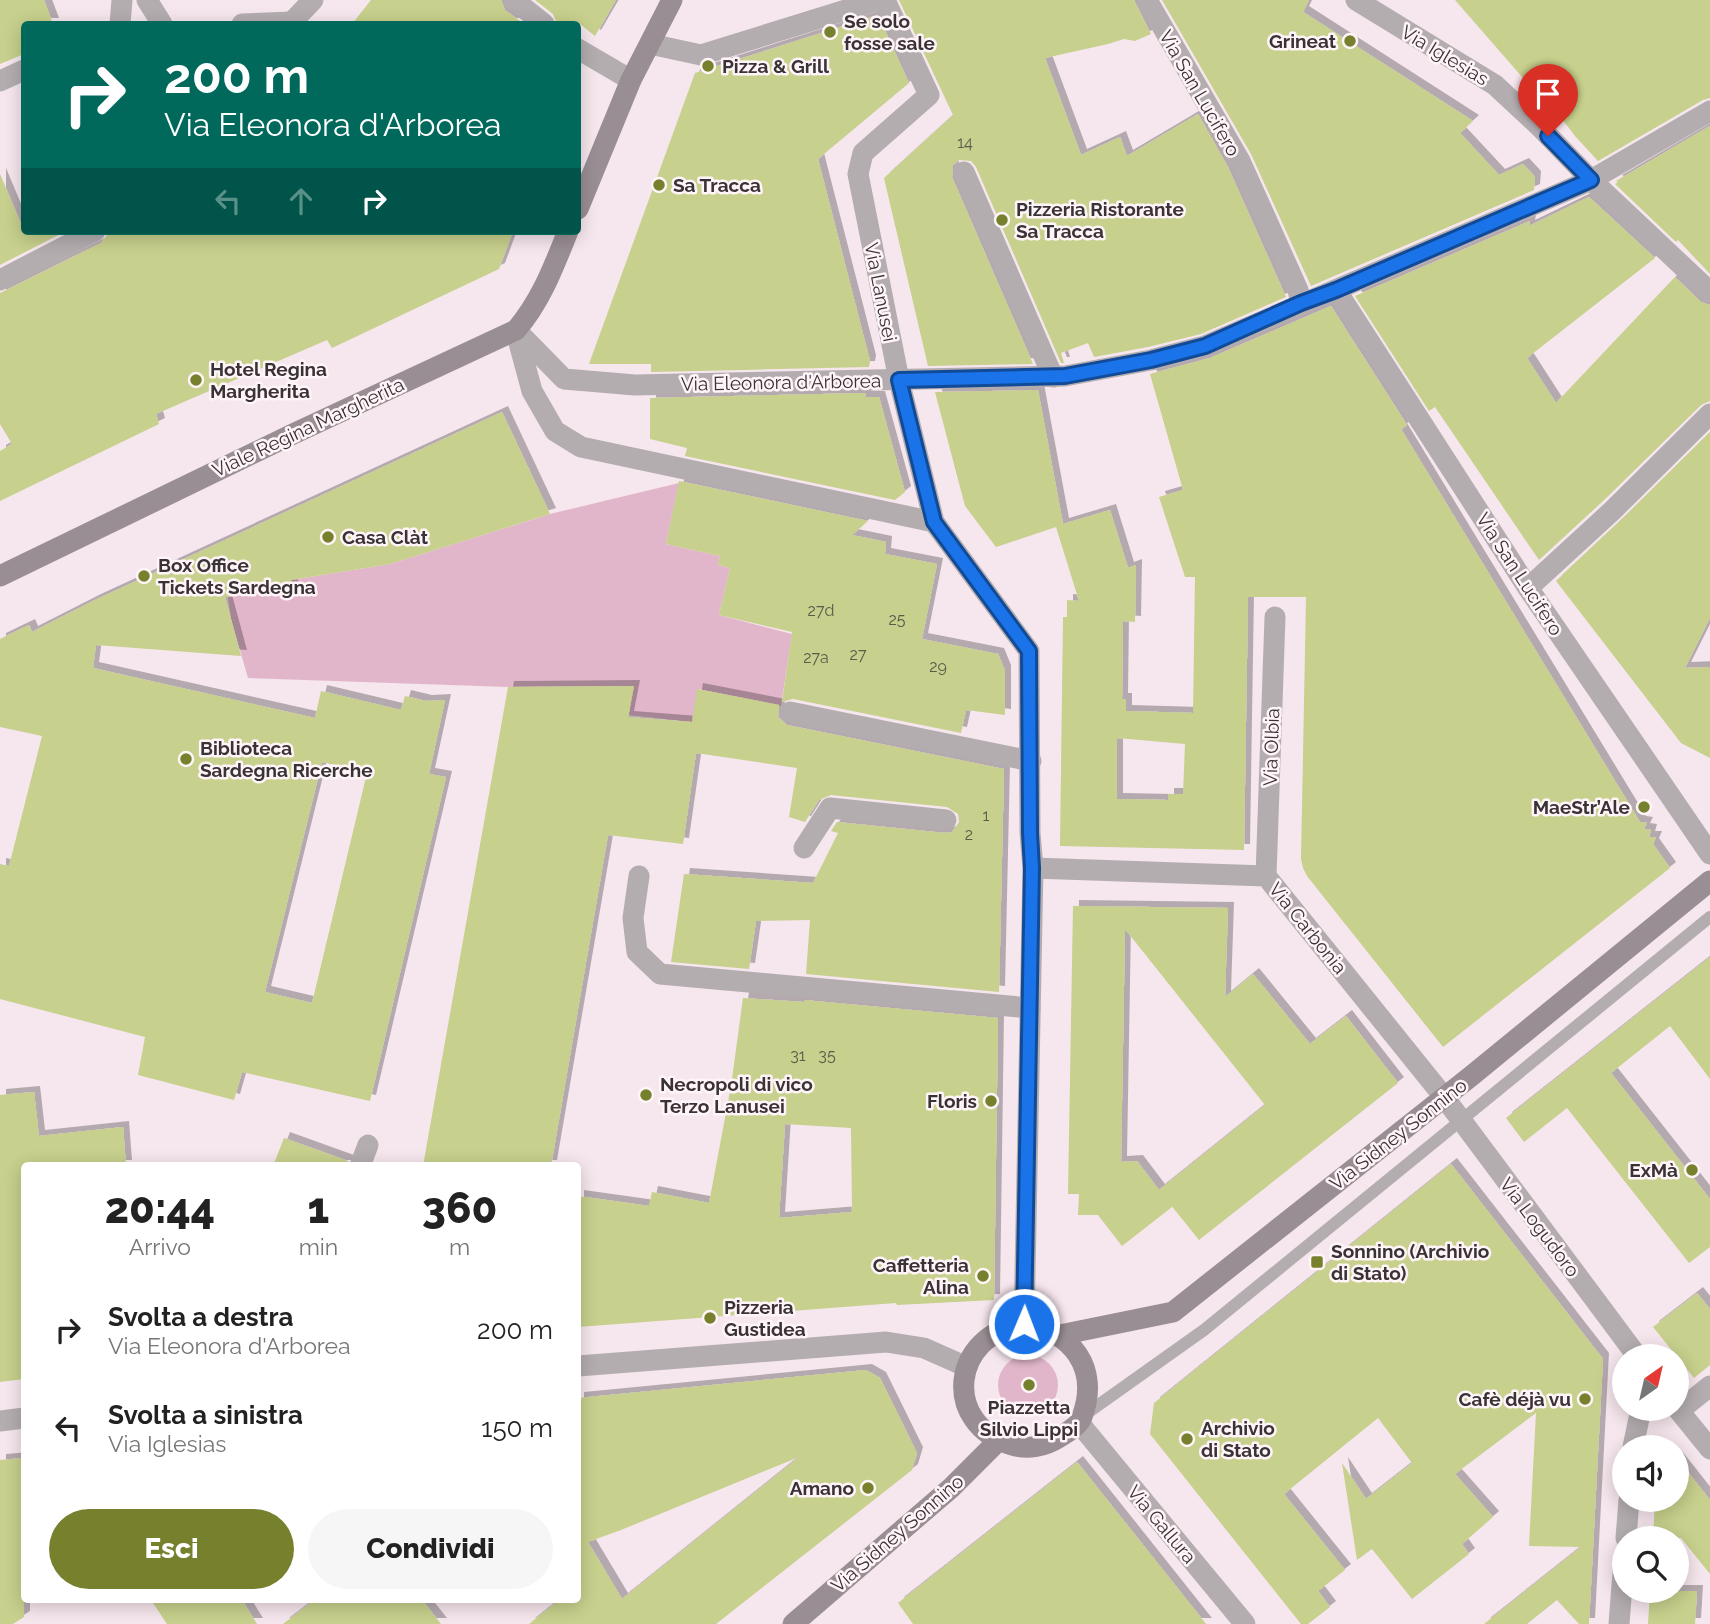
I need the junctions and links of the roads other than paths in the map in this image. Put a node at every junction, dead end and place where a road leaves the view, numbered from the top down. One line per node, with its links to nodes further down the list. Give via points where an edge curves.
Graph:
1 (122, 0): 10 (street)
2 (147, 0): 11 (street)
3 (313, 0): 12 (street)
4 (513, 0): 13 (street)
5 (672, 0): 14 (main road)
6 (878, 0): 14 (street, via 701,55)
7 (885, 0): 31 (street, Via Lanusei, via 929,95 863,153 858,174)
8 (1147, 0): 28 (street, Via San Lucifero, via 1240,161)
9 (1357, 1): 21 (street, Via Iglesias, via 1495,85)
10 (120, 21)
11 (160, 21)
12 (294, 21)
13 (540, 21)
14 (650, 44): 17 (main road)
15 (581, 51): 17 (street)
16 (21, 72): 18 (street)
17 (631, 80): 22 (main road)
18 (0, 81)
19 (1710, 111): 21 (street, Via Eleonora d'Arborea)
20 (964, 173): 30 (street)
21 (1591, 180): 26 (street, Via Eleonora d'Arborea); 27 (street, Via Iglesias)
22 (581, 202)
23 (87, 235): 25 (street)
24 (566, 235): 29 (main road, Viale Regina Margherita, via 545,287)
25 (0, 280)
26 (1336, 290): 28 (street, Via Eleonora d'Arborea); 35 (street, Via San Lucifero)
27 (1710, 292)
28 (1301, 303): 30 (street, Via Eleonora d'Arborea, via 1205,346)
29 (516, 330): 31 (street, Via Eleonora d'Arborea, via 564,379 635,385); 33 (street, via 532,391 555,431 581,447); 34 (main road, Viale Regina Margherita)
30 (1053, 376): 31 (street, Via Eleonora d'Arborea)
31 (899, 380): 33 (street, Via Lanusei)
32 (1710, 414): 35 (street)
33 (934, 522): 38 (street, Via Lanusei, via 1029,651)
34 (0, 576)
35 (1528, 588): 41 (street, Via San Lucifero)
36 (1275, 617): 44 (street, Via Olbia)
37 (790, 712): 38 (street)
38 (1031, 761): 42 (street, Via Lanusei)
39 (946, 820): 40 (street, via 830,808)
40 (804, 848)
41 (1710, 854)
42 (1032, 868): 44 (street, Via Carbonia); 47 (street, Via Lanusei)
43 (639, 876): 47 (street, via 633,919 637,952 660,974)
44 (1266, 876): 48 (street, Via Carbonia)
45 (1710, 881): 48 (main road, Via Sidney Sonnino)
46 (1710, 917): 49 (lane)
47 (1030, 1008): 52 (street, Via Lanusei)
48 (1444, 1097): 49 (street, Via Logudoro); 53 (main road, Via Sidney Sonnino, via 1173,1312)
49 (1461, 1120): 54 (street, Via Logudoro); 60 (lane, via 1204,1330)
50 (368, 1145): 51 (street)
51 (361, 1162)
52 (1024, 1324): 53 (main road); 56 (main road, via 989,1336)
53 (1060, 1335): 60 (main road, via 1077,1352 1086,1374)
54 (1628, 1344)
55 (581, 1366): 56 (street, via 886,1342 924,1348)
56 (967, 1367): 63 (main road, via 966,1402 978,1425)
57 (1710, 1386): 58 (street)
58 (1689, 1400)
59 (21, 1419): 61 (street)
60 (1081, 1420): 63 (main road, via 1041,1446 1018,1447); 67 (street, Via Gallura)
61 (0, 1421)
62 (1688, 1421): 64 (street)
63 (998, 1441): 66 (main road, Via Sidney Sonnino, via 951,1488)
64 (1710, 1449)
65 (1621, 1603): 68 (street)
66 (793, 1624)
67 (1245, 1624)
68 (1619, 1624)

